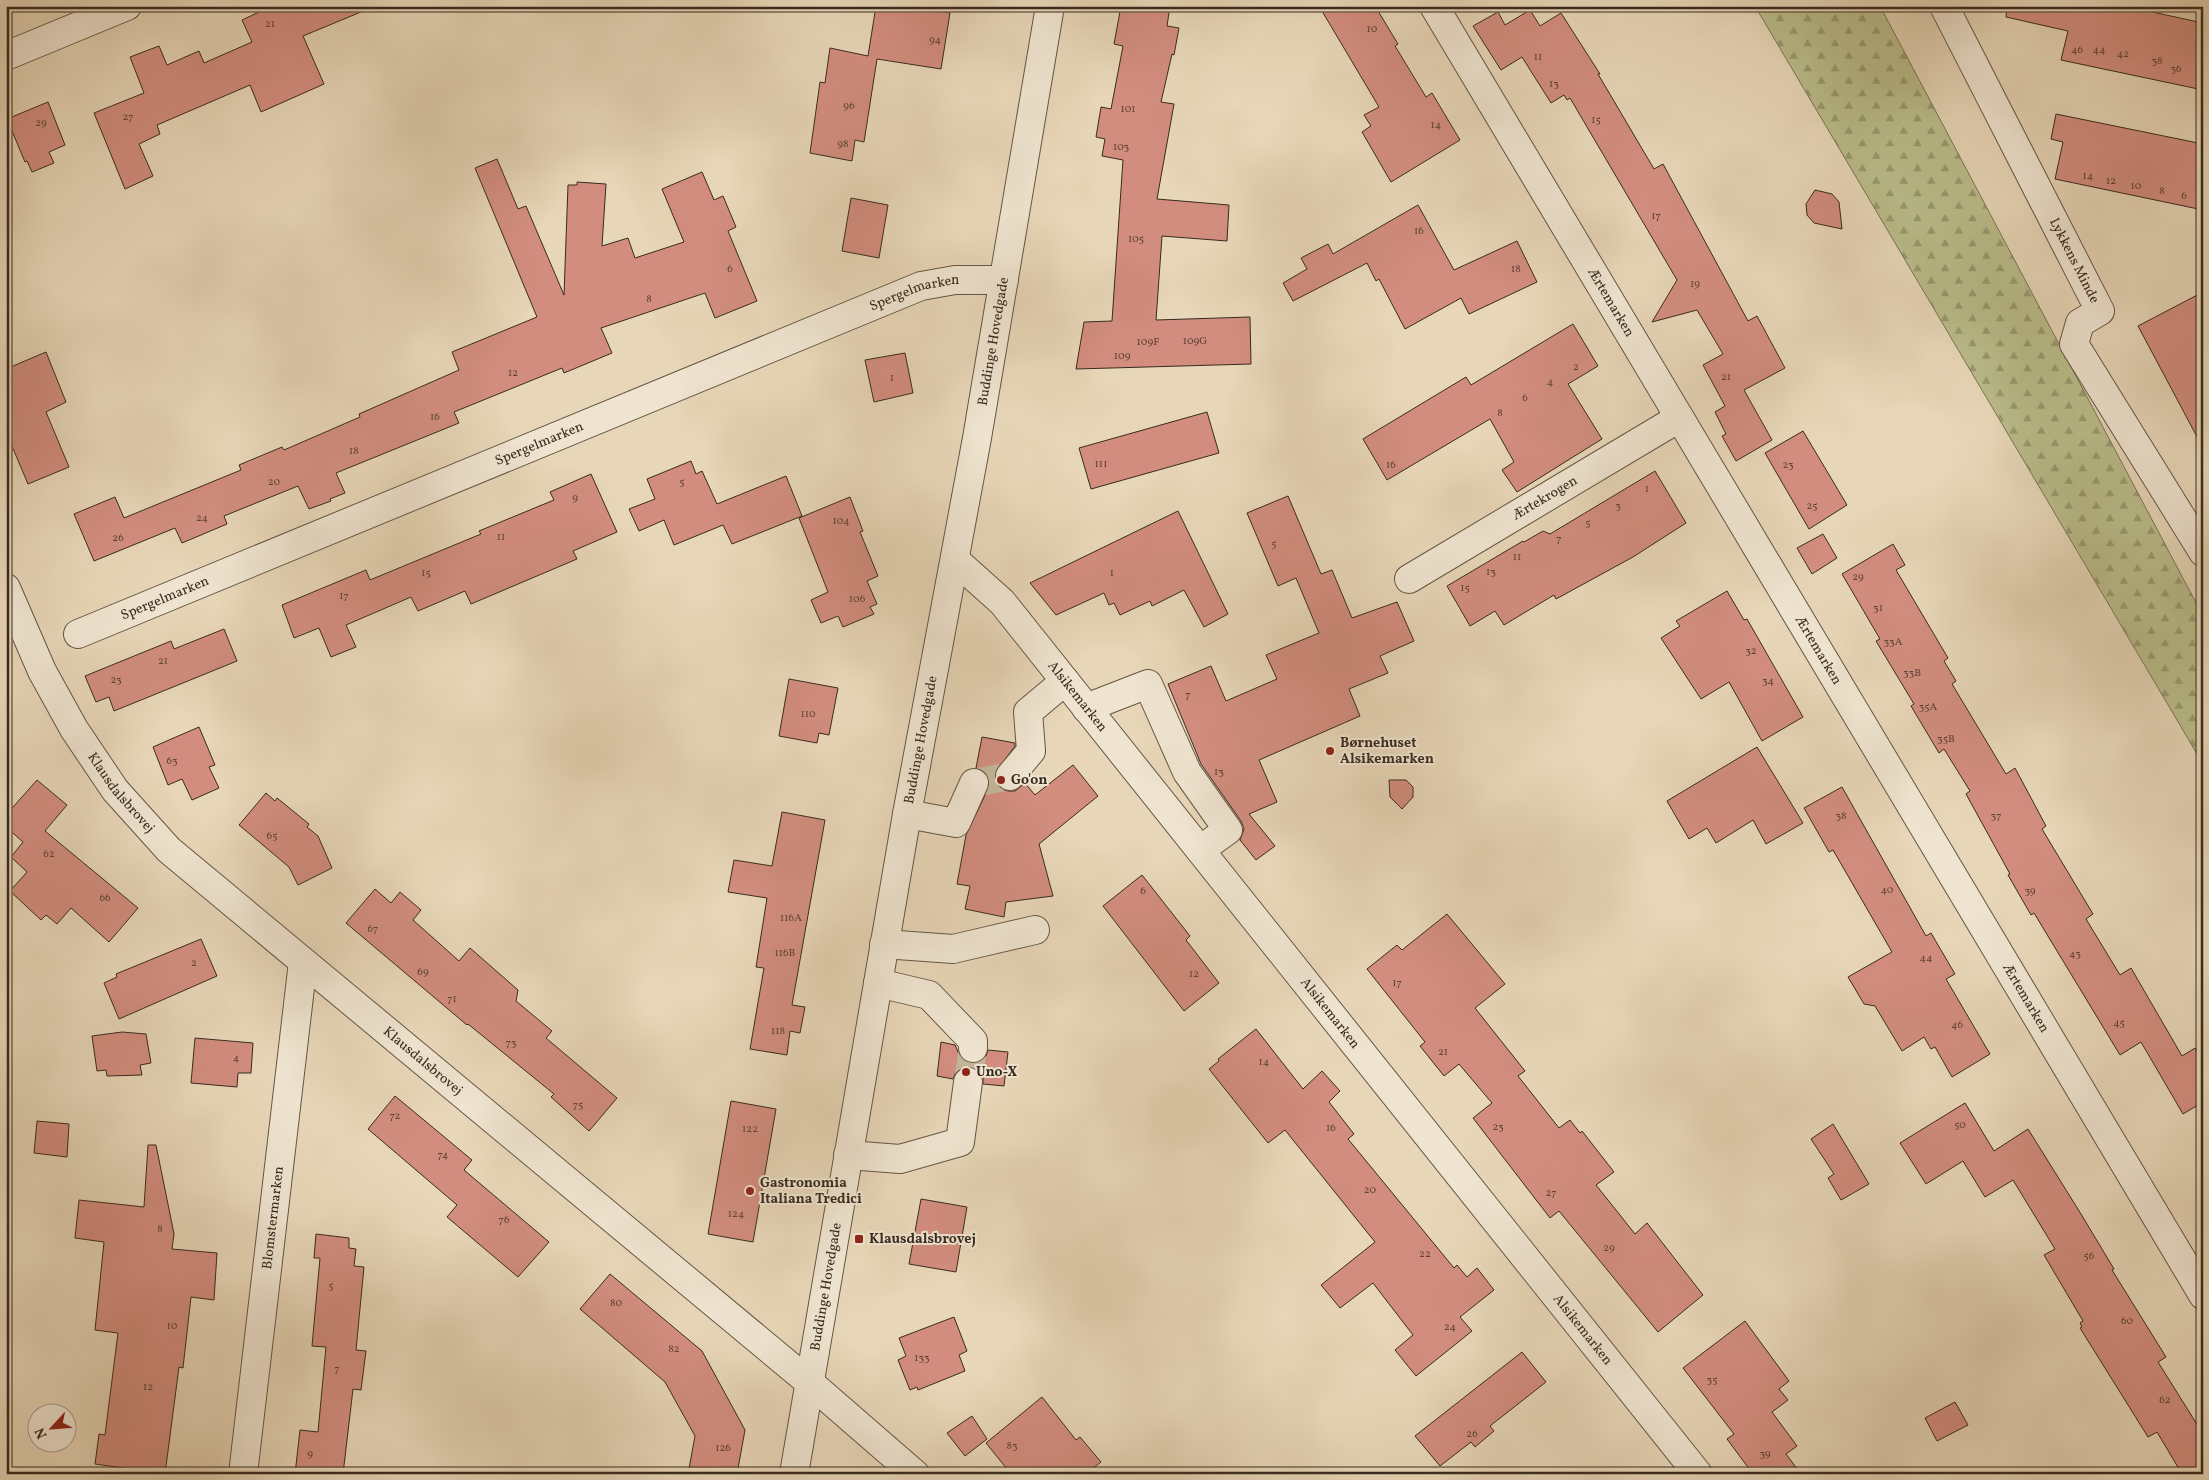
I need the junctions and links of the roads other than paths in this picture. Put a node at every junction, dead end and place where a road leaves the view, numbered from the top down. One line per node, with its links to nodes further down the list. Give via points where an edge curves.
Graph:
1 (127, 6): 5 (street)
2 (1050, 6): 6 (street, Buddinge Hovedgade)
3 (1434, 6): 7 (street, Ærtemarken)
4 (1944, 6): 8 (street, Lykkens Minde, via 2100,311 2080,323 2074,344)
5 (6, 56)
6 (1004, 280): 9 (street, Buddinge Hovedgade); 13 (street, Spergelmarken, via 955,280 921,286)
7 (1679, 418): 10 (street, Ærtekrogen); 27 (street, Ærtemarken)
8 (2203, 552)
9 (955, 560): 14 (street, Alsikemarken, via 1002,602); 18 (street, Buddinge Hovedgade)
10 (1409, 579)
11 (6, 588): 12 (street, Klausdalsbrovej)
12 (11, 615): 22 (street, Klausdalsbrovej, via 74,729 115,790 169,850)
13 (78, 634)
14 (1064, 681): 15 (street, Alsikemarken); 16 (street, via 1028,712 1031,751)
15 (1086, 708): 19 (street, Alsikemarken); 19 (street, via 1148,684 1186,772 1228,830)
16 (1010, 776)
17 (974, 783): 18 (street, via 956,823)
18 (907, 814): 21 (street, Buddinge Hovedgade)
19 (1200, 850): 32 (street, Alsikemarken)
20 (1035, 930): 21 (street, via 953,949)
21 (884, 944): 23 (street, Buddinge Hovedgade)
22 (303, 962): 28 (street, Klausdalsbrovej); 29 (street, Blomstermarken)
23 (878, 983): 24 (street, via 929,995 973,1041); 26 (street, Buddinge Hovedgade)
24 (973, 1048)
25 (968, 1082): 26 (street, via 960,1142 900,1160)
26 (848, 1155): 28 (street, Buddinge Hovedgade)
27 (2203, 1295)
28 (809, 1382): 30 (street, Buddinge Hovedgade); 31 (street, Klausdalsbrovej)
29 (243, 1474)
30 (794, 1474)
31 (915, 1474)
32 (1698, 1474)

